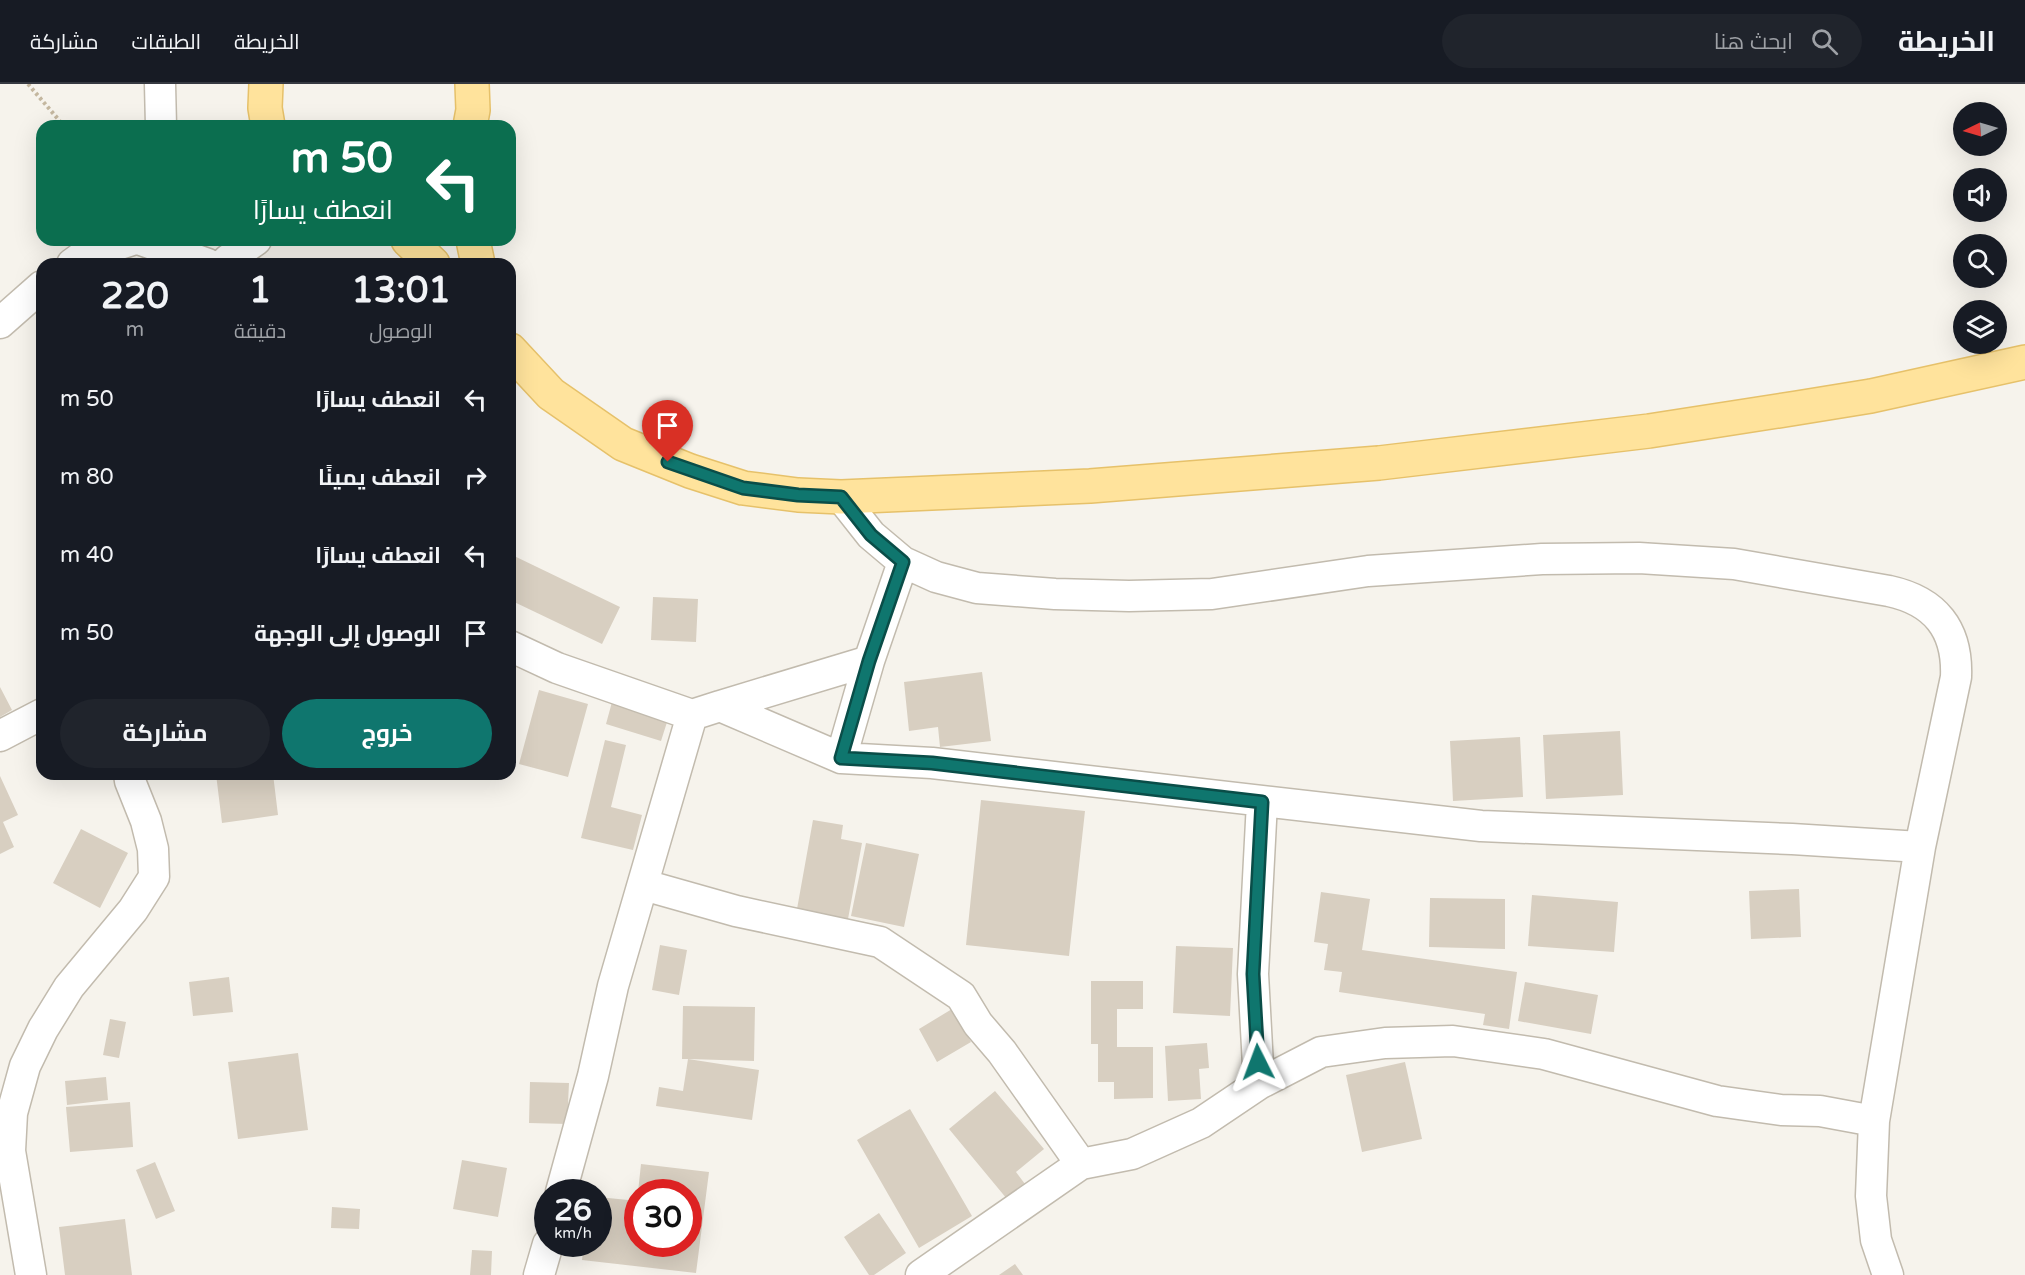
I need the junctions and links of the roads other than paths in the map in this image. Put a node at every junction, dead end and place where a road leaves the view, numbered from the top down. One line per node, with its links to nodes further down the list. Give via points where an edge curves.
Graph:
1 (160, 84): 4 (street)
2 (266, 84): 5 (main road)
3 (472, 84): 6 (main road)
4 (161, 120)
5 (267, 120)
6 (471, 120)
7 (145, 246): 10 (street); 11 (street)
8 (245, 246): 10 (street)
9 (414, 246): 12 (main road)
10 (225, 257)
11 (80, 258)
12 (427, 258)
13 (36, 291): 14 (street)
14 (0, 323)
15 (516, 356): 17 (main road, via 551,394 623,444 743,488)
16 (2025, 362): 17 (main road, via 1871,396 1776,412 1586,440 1379,464 1090,486)
17 (841, 497): 18 (street, via 871,535)
18 (903, 562): 20 (street); 27 (street, via 936,577 976,588 1129,596 1212,594 1368,571 1640,558 1734,564 1905,595 1922,602 1941,620 1957,659)
19 (516, 649): 21 (street, via 557,668)
20 (869, 661): 21 (street); 24 (street)
21 (706, 710): 24 (street); 28 (street)
22 (36, 717): 23 (street)
23 (0, 736)
24 (841, 758): 26 (street, via 932,763)
25 (130, 780): 34 (street, via 153,849 153,877 144,895 69,987 43,1029 25,1066 12,1113 10,1151)
26 (1262, 802): 27 (street, via 1481,826); 29 (street, via 1253,974)
27 (1920, 847): 30 (street)
28 (644, 885): 31 (street, via 736,911 880,942 961,996); 32 (street, via 613,987)
29 (1259, 1084): 30 (street, via 1321,1052 1385,1043 1453,1041 1544,1054 1717,1101 1820,1111); 31 (street, via 1191,1128 1132,1154)
30 (1874, 1121): 37 (street, via 1871,1196 1876,1240)
31 (1081, 1164): 36 (street)
32 (565, 1179)
33 (544, 1257): 35 (street)
34 (31, 1275)
35 (539, 1275)
36 (921, 1275)
37 (1888, 1275)

